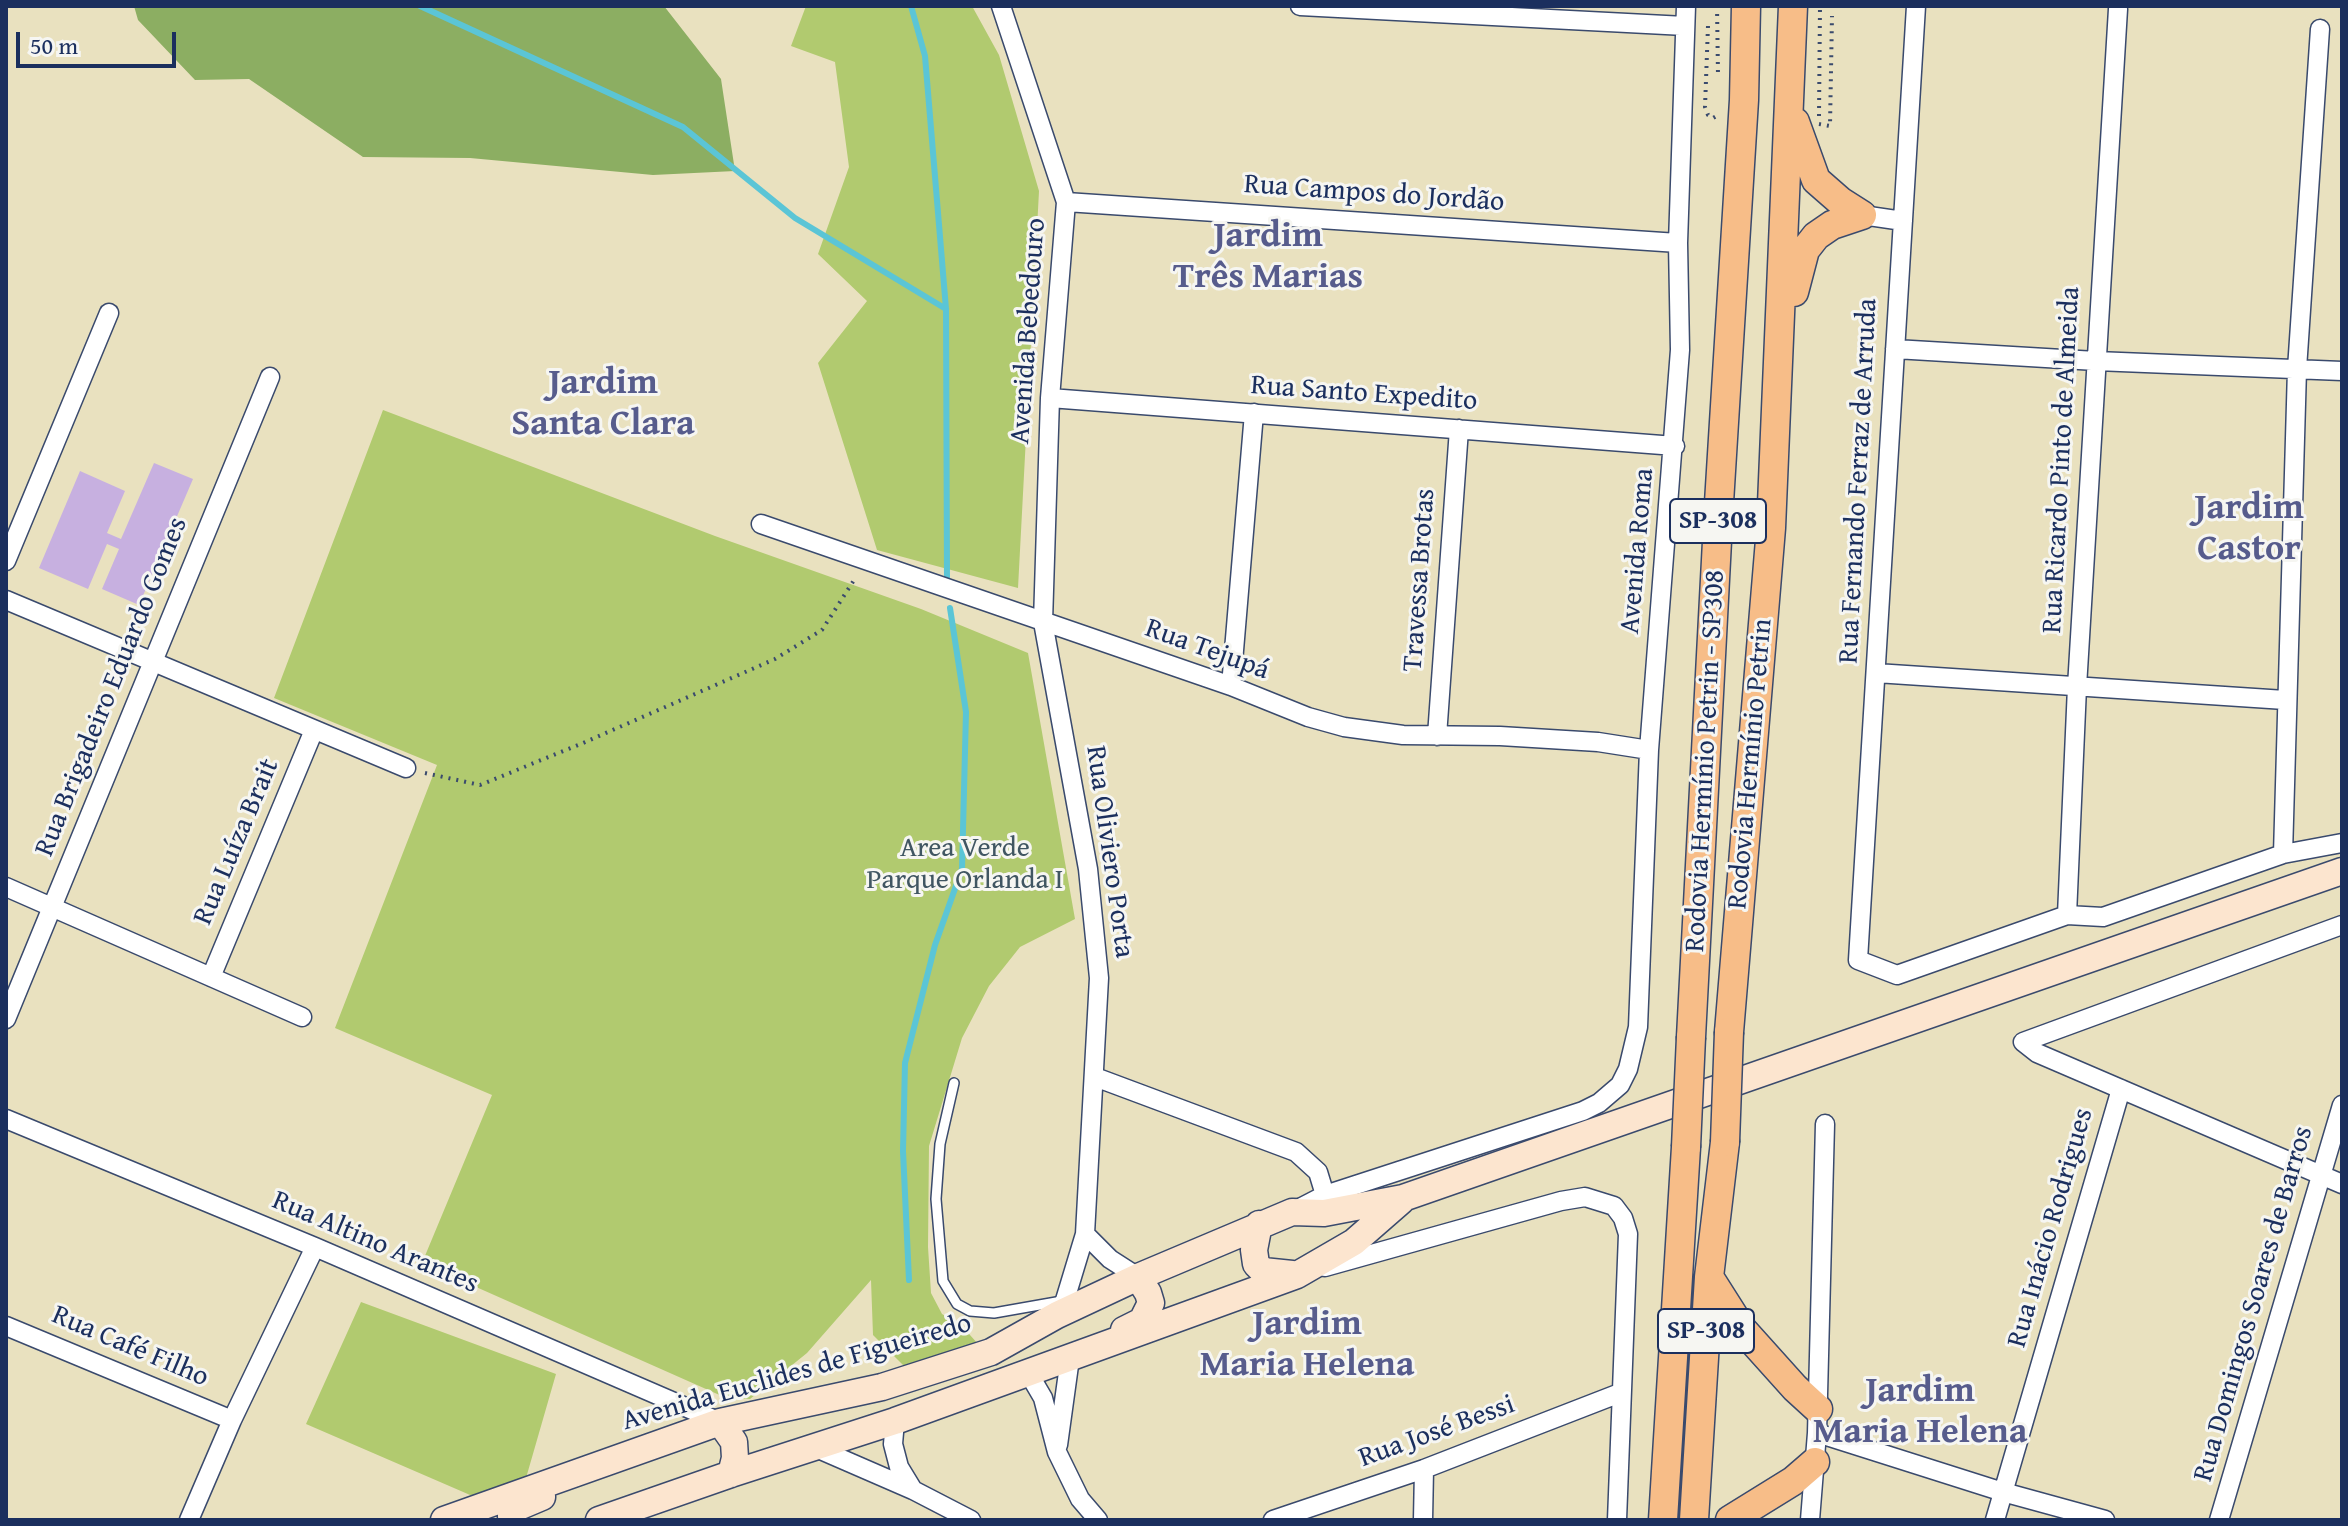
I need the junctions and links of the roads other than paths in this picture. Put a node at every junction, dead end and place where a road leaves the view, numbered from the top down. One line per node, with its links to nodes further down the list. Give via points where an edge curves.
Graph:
1 (1001, 6): 11 (street, Avenida Bebedouro)
2 (1300, 6): 8 (street)
3 (1686, 6): 8 (street, Avenida Roma)
4 (1746, 6): 94 (main road, Rodovia Hermínio Petrin - SP308 / SP-308, bridge)
5 (1793, 6): 10 (main road, Rodovia Hermínio Petrin / SP-308)
6 (1916, 6): 13 (street, Rua Fernando Ferraz de Arruda)
7 (2118, 9): 17 (street, Rua Ricardo Pinto de Almeida)
8 (1685, 26): 14 (street, Avenida Roma)
9 (2320, 29): 19 (street)
10 (1789, 105): 12 (main road, via 1816,180); 18 (main road, Rodovia Hermínio Petrin / SP-308)
11 (1066, 202): 14 (street, Rua Campos do Jordão); 22 (street, Avenida Bebedouro)
12 (1862, 215): 13 (street); 18 (main road, via 1832,225 1805,250)
13 (1903, 221): 16 (street, Rua Fernando Ferraz de Arruda)
14 (1678, 243): 25 (street, Avenida Roma)
15 (109, 313): 27 (street)
16 (1895, 349): 17 (street); 31 (street, Rua Fernando Ferraz de Arruda)
17 (2096, 361): 19 (street); 33 (street, Rua Ricardo Pinto de Almeida)
18 (1779, 367): 66 (main road, Rodovia Hermínio Petrin / SP-308, bridge, via 1725,1142)
19 (2297, 369): 20 (street); 34 (street)
20 (2342, 371)
21 (270, 377): 30 (street, Rua Brigadeiro Eduardo Gomes)
22 (1050, 398): 23 (street, Rua Santo Expedito); 29 (street, Avenida Bebedouro)
23 (1254, 413): 24 (street, Rua Santo Expedito); 32 (street)
24 (1459, 429): 25 (street, Rua Santo Expedito); 36 (street, Travessa Brotas)
25 (1675, 446): 37 (street, Avenida Roma)
26 (761, 524): 29 (street, Rua Tejupá)
27 (6, 561)
28 (6, 600): 30 (street)
29 (1043, 622): 32 (street, Rua Tejupá); 49 (street, Rua Oliviero Porta, via 1088,869 1099,978)
30 (153, 662): 35 (street); 43 (street, Rua Brigadeiro Eduardo Gomes)
31 (1876, 673): 33 (street); 44 (street, Rua Fernando Ferraz de Arruda, via 1858,960 1897,975)
32 (1231, 686): 36 (street, Rua Tejupá, via 1344,727)
33 (2077, 687): 34 (street); 44 (street, Rua Ricardo Pinto de Almeida)
34 (2285, 700): 40 (street)
35 (314, 730): 38 (street); 46 (street, Rua Luíza Brait)
36 (1437, 736): 37 (street, Rua Tejupá, via 1598,742)
37 (1649, 750): 52 (street, Avenida Roma, via 1638,1027 1628,1069)
38 (406, 768)
39 (2342, 843): 40 (street)
40 (2283, 854): 44 (street, via 2103,917)
41 (2342, 871): 59 (street)
42 (6, 887): 43 (street)
43 (52, 907): 46 (street); 48 (street, Rua Brigadeiro Eduardo Gomes)
44 (2067, 915)
45 (2342, 925): 51 (street, via 2023,1042)
46 (211, 977): 47 (street)
47 (302, 1017)
48 (6, 1019)
49 (1095, 1077): 58 (street, via 1296,1152 1318,1172); 62 (street, Rua Oliviero Porta)
50 (954, 1083): 67 (lane, via 940,1144 936,1199 943,1281 957,1304 970,1311)
51 (2121, 1089): 56 (street); 84 (street, Rua Inácio Rodrigues)
52 (1611, 1093): 58 (street, Avenida Euclides de Figueiredo, via 1583,1111)
53 (2342, 1105): 56 (street, Rua Domingos Soares de Barros)
54 (6, 1119): 63 (street, Rua Altino Arantes)
55 (1825, 1124): 75 (street)
56 (2321, 1174): 57 (street); 100 (street, Rua Domingos Soares de Barros)
57 (2342, 1184)
58 (1325, 1195): 60 (street, Avenida Euclides de Figueiredo)
59 (1403, 1198): 60 (street, Avenida Euclides de Figueiredo, via 1324,1213); 64 (street, via 1354,1242)
60 (1292, 1212): 61 (street, Avenida Euclides de Figueiredo)
61 (1259, 1224): 64 (street, via 1256,1264 1274,1274); 65 (street, Avenida Euclides de Figueiredo)
62 (1085, 1234): 65 (street); 67 (street, Rua Oliviero Porta)
63 (315, 1247): 73 (street); 76 (street, Rua Altino Arantes)
64 (1297, 1275): 69 (street); 72 (street, via 1561,1201 1601,1201 1614,1206 1628,1234)
65 (1138, 1277): 67 (street, Avenida Euclides de Figueiredo); 69 (street, via 1151,1303 1142,1321)
66 (1709, 1277): 75 (main road, via 1742,1329); 95 (main road, Rodovia Hermínio Petrin / SP-308)
67 (1061, 1308): 76 (street, Avenida Euclides de Figueiredo, via 991,1352 882,1387)
68 (6, 1326): 73 (street, Rua Café Filho)
69 (1102, 1344): 70 (street)
70 (1070, 1358): 71 (street); 78 (street)
71 (1029, 1374): 74 (street); 78 (street, via 1043,1398)
72 (1620, 1393): 81 (street, Rua José Bessi); 93 (street)
73 (232, 1420): 85 (street)
74 (895, 1421): 77 (street); 83 (street, via 899,1467)
75 (1818, 1421): 80 (street); 84 (street)
76 (720, 1422): 79 (street, Avenida Euclides de Figueiredo); 82 (street, via 734,1442)
77 (814, 1447): 82 (street); 83 (street)
78 (1057, 1452): 90 (street, via 1080,1499)
79 (627, 1453): 86 (street, Avenida Euclides de Figueiredo); 87 (street, via 595,1474 516,1508)
80 (1815, 1462): 96 (main road); 97 (street)
81 (1424, 1469): 91 (street, Rua José Bessi); 92 (street)
82 (731, 1474): 88 (street)
83 (913, 1490): 89 (street)
84 (2003, 1492): 98 (street, Rua Inácio Rodrigues); 99 (street)
85 (189, 1520)
86 (444, 1520)
87 (512, 1520)
88 (599, 1520)
89 (971, 1520)
90 (1098, 1520)
91 (1273, 1520)
92 (1423, 1520)
93 (1617, 1520)
94 (1663, 1520)
95 (1694, 1520)
96 (1730, 1520)
97 (1810, 1520)
98 (1995, 1520)
99 (2105, 1520)
100 (2219, 1520)

